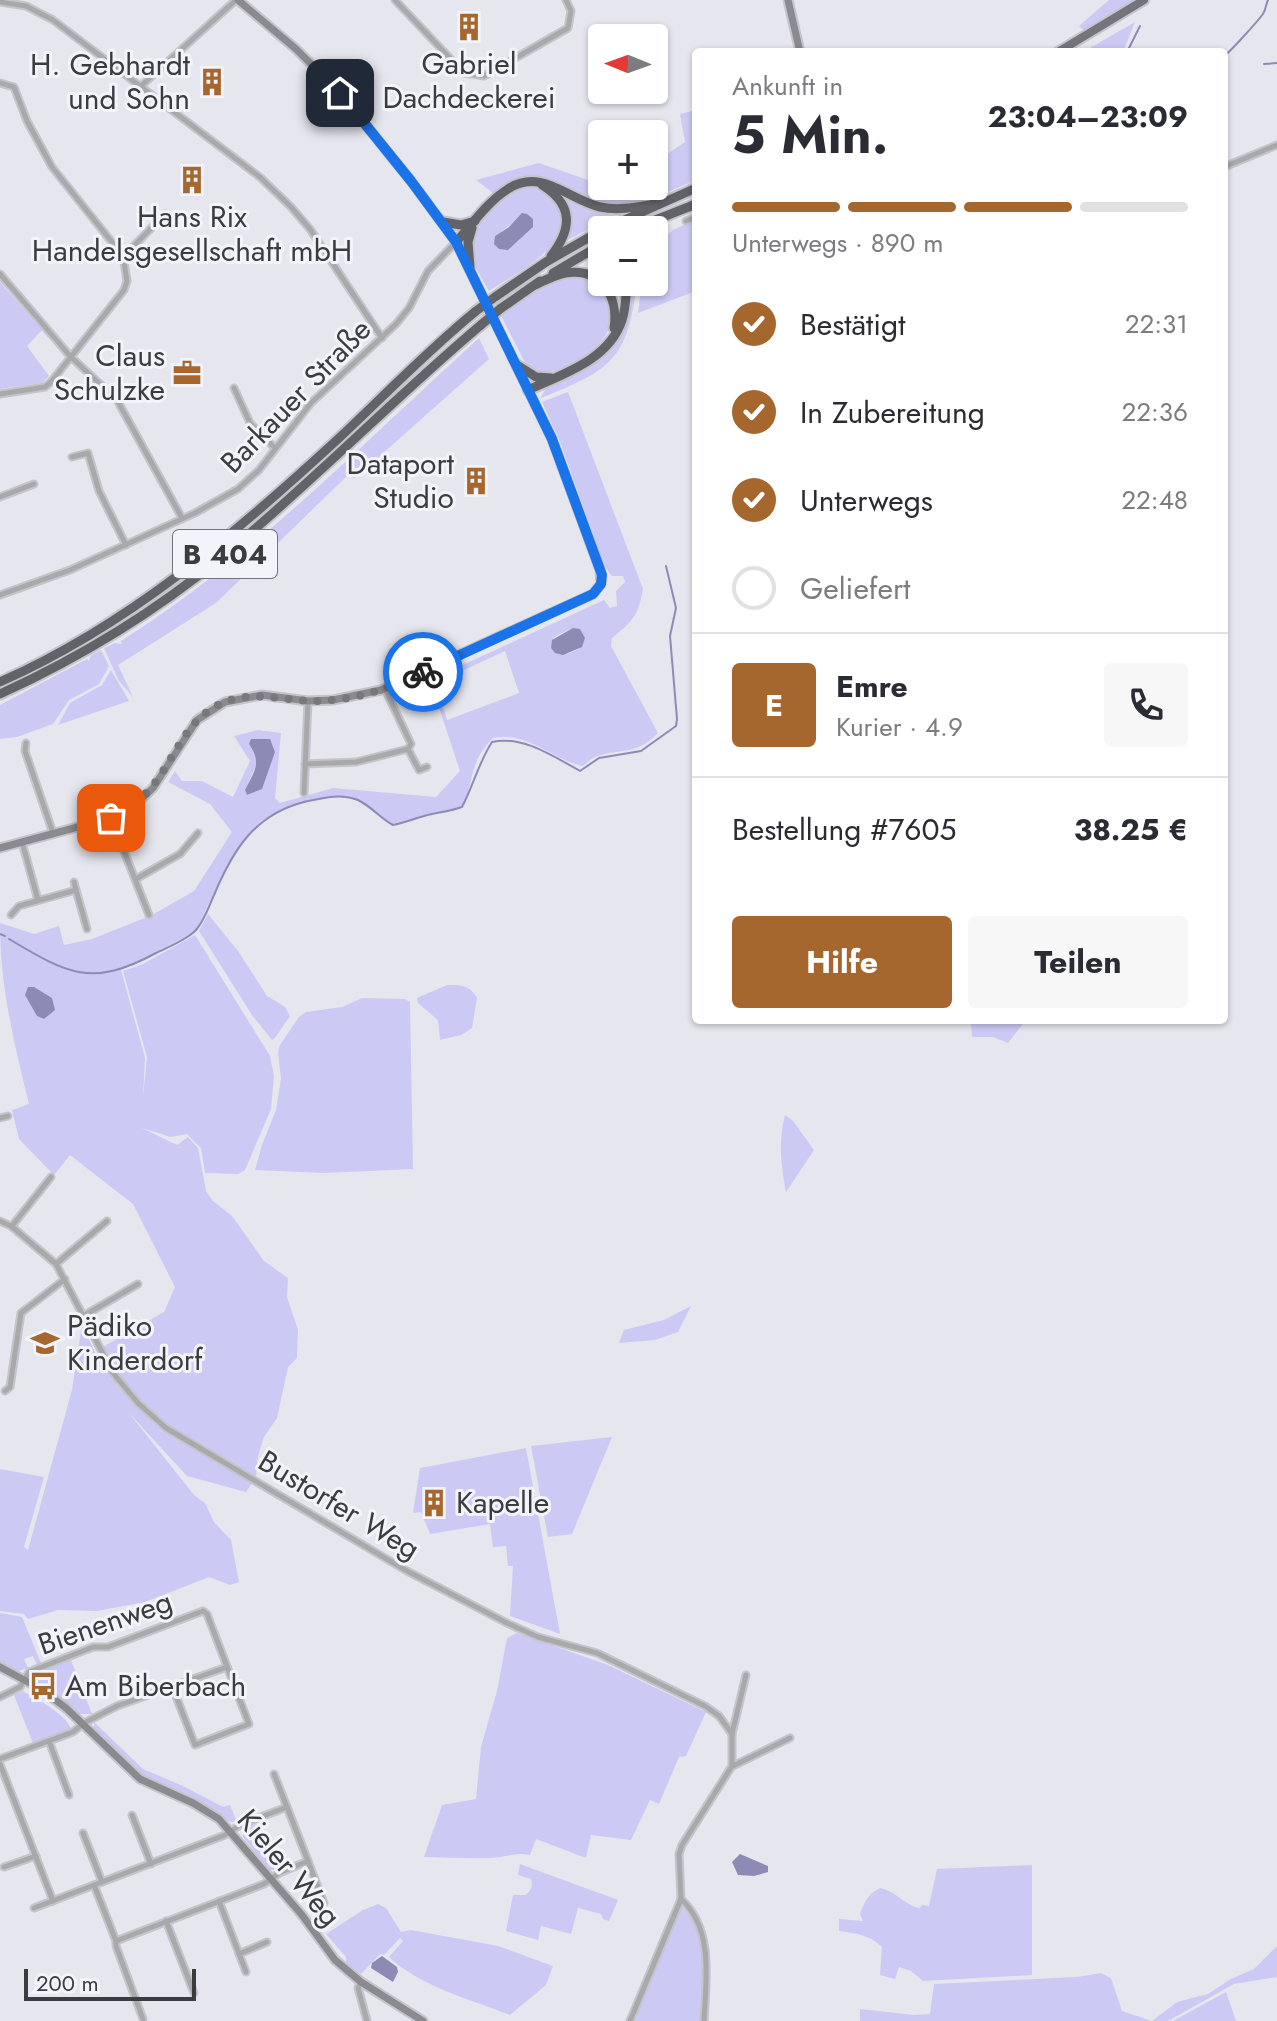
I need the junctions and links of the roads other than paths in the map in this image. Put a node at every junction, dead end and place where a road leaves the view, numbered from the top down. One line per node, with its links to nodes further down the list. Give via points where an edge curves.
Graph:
1 (237, 0): 10 (street); 25 (street, via 340,93)
2 (395, 0): 3 (street, via 464,73 484,76 568,28 571,11)
3 (566, 0)
4 (788, 0): 7 (street)
5 (1144, 0): 8 (main road)
6 (0, 2): 10 (street, via 26,6 53,20)
7 (799, 48)
8 (1065, 48)
9 (0, 83): 29 (street, via 14,87 40,148)
10 (141, 86): 35 (street, via 291,207)
11 (1277, 145): 12 (street)
12 (1228, 165)
13 (536, 182): 15 (highway, via 602,207); 23 (highway, via 510,187); 30 (highway, via 557,196 567,217 563,237)
14 (692, 190): 15 (highway, B 404)
15 (655, 204): 19 (highway, B 404)
16 (692, 206): 17 (highway)
17 (673, 213): 20 (highway); 21 (highway)
18 (165, 214): 29 (street)
19 (631, 216)
20 (665, 216)
21 (668, 217)
22 (692, 219): 24 (street)
23 (475, 221): 25 (highway); 27 (highway); 31 (highway, via 468,242)
24 (686, 221)
25 (443, 222): 27 (street)
26 (588, 238): 30 (highway, B 404)
27 (456, 242): 31 (street); 35 (street, Barkauer Straße, via 434,263 406,312)
28 (588, 253): 33 (highway, B 404)
29 (123, 256): 37 (street, via 124,290)
30 (546, 262): 50 (highway, B 404, bridge, via 438,343 198,562 97,631)
31 (470, 267): 38 (street)
32 (0, 274): 37 (street)
33 (535, 285): 36 (highway, via 577,272 601,281 615,306); 52 (highway, B 404, bridge, via 420,376 203,572 129,623)
34 (625, 296): 36 (highway, via 622,320)
35 (382, 338): 43 (street, Barkauer Straße, via 311,403)
36 (611, 339): 39 (highway, via 588,362)
37 (70, 356): 42 (street, via 45,387); 47 (street, via 117,400)
38 (517, 365): 39 (highway, via 536,377); 41 (street)
39 (554, 377): 41 (highway)
40 (234, 388): 43 (street, via 250,423)
41 (528, 390): 51 (street, via 557,452 601,584 593,594)
42 (0, 394)
43 (275, 448): 47 (street, Barkauer Straße, via 238,489)
44 (72, 457): 48 (street, via 88,453 99,491)
45 (34, 484): 46 (street)
46 (0, 497)
47 (182, 519): 48 (street, Barkauer Straße)
48 (126, 545): 49 (street, Barkauer Straße)
49 (0, 595)
50 (0, 682)
51 (385, 689): 53 (street); 55 (street, via 411,744)
52 (0, 694)
53 (308, 701): 56 (street); 59 (street, via 249,696 211,709 190,730 147,795)
54 (26, 743): 60 (street)
55 (408, 749): 56 (street, via 356,762); 57 (street, via 419,770)
56 (305, 764): 58 (street)
57 (427, 767)
58 (304, 793)
59 (111, 818): 60 (street); 64 (street)
60 (53, 833): 62 (street)
61 (198, 833): 64 (street, via 180,854)
62 (22, 842): 63 (street); 67 (street)
63 (0, 848)
64 (135, 879): 69 (street)
65 (74, 882): 66 (street)
66 (76, 890): 67 (street); 70 (street)
67 (38, 900): 68 (street, via 15,908)
68 (11, 915)
69 (149, 915)
70 (87, 929)
71 (8, 1116): 72 (street)
72 (0, 1118)
73 (51, 1177): 76 (street)
74 (0, 1221): 76 (street, Bustorfer Weg)
75 (107, 1221): 77 (street)
76 (11, 1226): 77 (street, Bustorfer Weg)
77 (56, 1264): 78 (street, Bustorfer Weg)
78 (65, 1279): 80 (street, Bustorfer Weg); 81 (street, via 21,1313 10,1387)
79 (138, 1284): 80 (street)
80 (85, 1315): 89 (street, Bustorfer Weg, via 113,1373 166,1428 407,1571 497,1618 538,1637 597,1653 705,1706)
81 (5, 1391)
82 (0, 1667): 85 (street, Kieler Weg)
83 (227, 1667): 85 (street, Bienenweg, via 203,1611 108,1647 93,1647 29,1672); 86 (street); 86 (street, via 249,1724 195,1745)
84 (746, 1675): 89 (street)
85 (24, 1680): 87 (street, Bienenweg, via 16,1691); 88 (street, Kieler Weg)
86 (172, 1686): 88 (street)
87 (0, 1697)
88 (84, 1723): 91 (street); 98 (street, Kieler Weg, via 140,1779 193,1803)
89 (732, 1734): 93 (street)
90 (790, 1738): 93 (street)
91 (49, 1741): 92 (street); 95 (street)
92 (0, 1762): 100 (street)
93 (732, 1766): 107 (street, via 682,1845)
94 (274, 1774): 96 (street)
95 (69, 1795)
96 (287, 1807): 98 (street); 101 (street)
97 (132, 1815): 102 (street)
98 (230, 1831): 102 (street); 104 (street, Kieler Weg)
99 (83, 1833): 105 (street)
100 (36, 1856): 103 (street); 108 (street)
101 (308, 1861): 104 (street); 110 (street)
102 (151, 1864): 105 (street)
103 (4, 1867)
104 (270, 1879): 109 (street); 117 (street, Kieler Weg, via 321,1944)
105 (102, 1882): 106 (street)
106 (94, 1885): 108 (street); 113 (street)
107 (681, 1899): 122 (street); 123 (street, via 704,1942)
108 (53, 1901): 111 (street)
109 (219, 1901): 112 (street); 115 (street)
110 (324, 1903)
111 (34, 1908)
112 (166, 1921): 113 (street); 118 (street)
113 (116, 1941): 119 (street)
114 (267, 1942): 115 (street)
115 (239, 1954): 116 (street)
116 (246, 1972)
117 (361, 1982): 120 (street); 121 (street, Kieler Weg)
118 (194, 1993)
119 (143, 2019)
120 (367, 2021)
121 (423, 2021)
122 (630, 2021)
123 (704, 2021)

